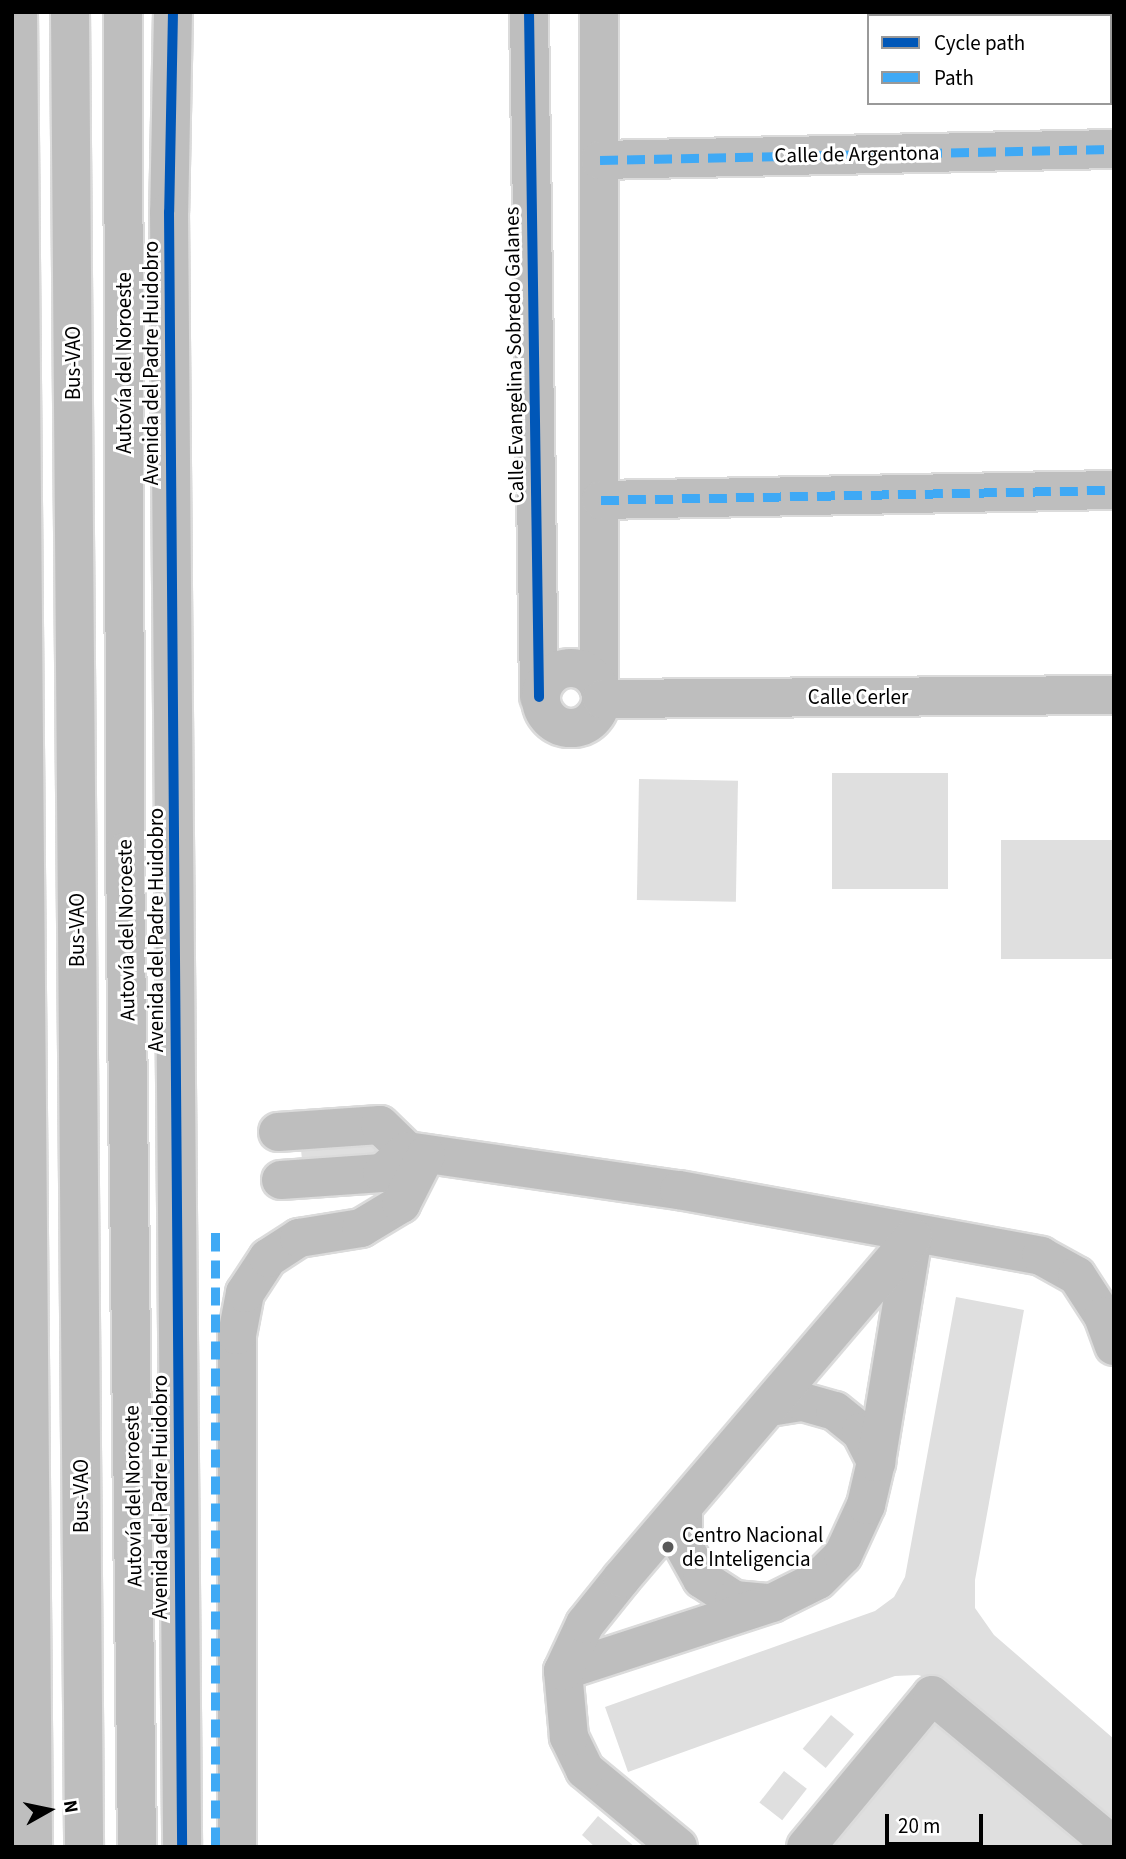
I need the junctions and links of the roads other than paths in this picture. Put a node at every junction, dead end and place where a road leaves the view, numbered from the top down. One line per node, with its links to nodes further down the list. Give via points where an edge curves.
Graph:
1 (18, 12): 24 (main road)
2 (70, 12): 27 (main road, Bus-VAO)
3 (123, 12): 28 (main road, Autovía del Noroeste, via 125,839)
4 (173, 12): 29 (main road, Avenida del Padre Huidobro, via 169,212)
5 (529, 12): 11 (main road, Calle Evangelina Sobredo Galanes, via 539,698 548,720 569,731 593,721)
6 (599, 12): 8 (main road)
7 (1114, 149): 8 (main road, Calle de Argentona)
8 (600, 160): 10 (main road)
9 (1114, 490): 10 (main road)
10 (601, 500): 11 (main road)
11 (601, 693): 12 (main road, Calle Cerler)
12 (1114, 695)
13 (278, 1132): 14 (main road, via 380,1125)
14 (417, 1153): 15 (main road, via 382,1173); 16 (main road, via 679,1190); 30 (main road, via 401,1204 361,1228 299,1238 268,1258 246,1293 237,1335)
15 (281, 1180)
16 (914, 1237): 17 (main road, via 1041,1256 1065,1269 1077,1276 1103,1316); 18 (main road); 20 (main road)
17 (1114, 1346)
18 (770, 1407): 20 (main road, via 803,1402 835,1411 861,1432); 21 (main road)
19 (12, 1432): 24 (main road)
20 (876, 1462): 22 (main road, via 866,1505 843,1555 818,1580)
21 (683, 1507): 22 (main road, via 683,1545 702,1579 734,1600); 23 (main road, via 585,1623)
22 (772, 1603): 23 (main road)
23 (563, 1671): 31 (main road, via 569,1737 585,1770)
24 (33, 1704): 26 (main road)
25 (1102, 1836): 32 (main road, via 932,1695)
26 (33, 1847)
27 (84, 1847)
28 (137, 1847)
29 (182, 1847)
30 (237, 1847)
31 (678, 1847)
32 (806, 1847)

